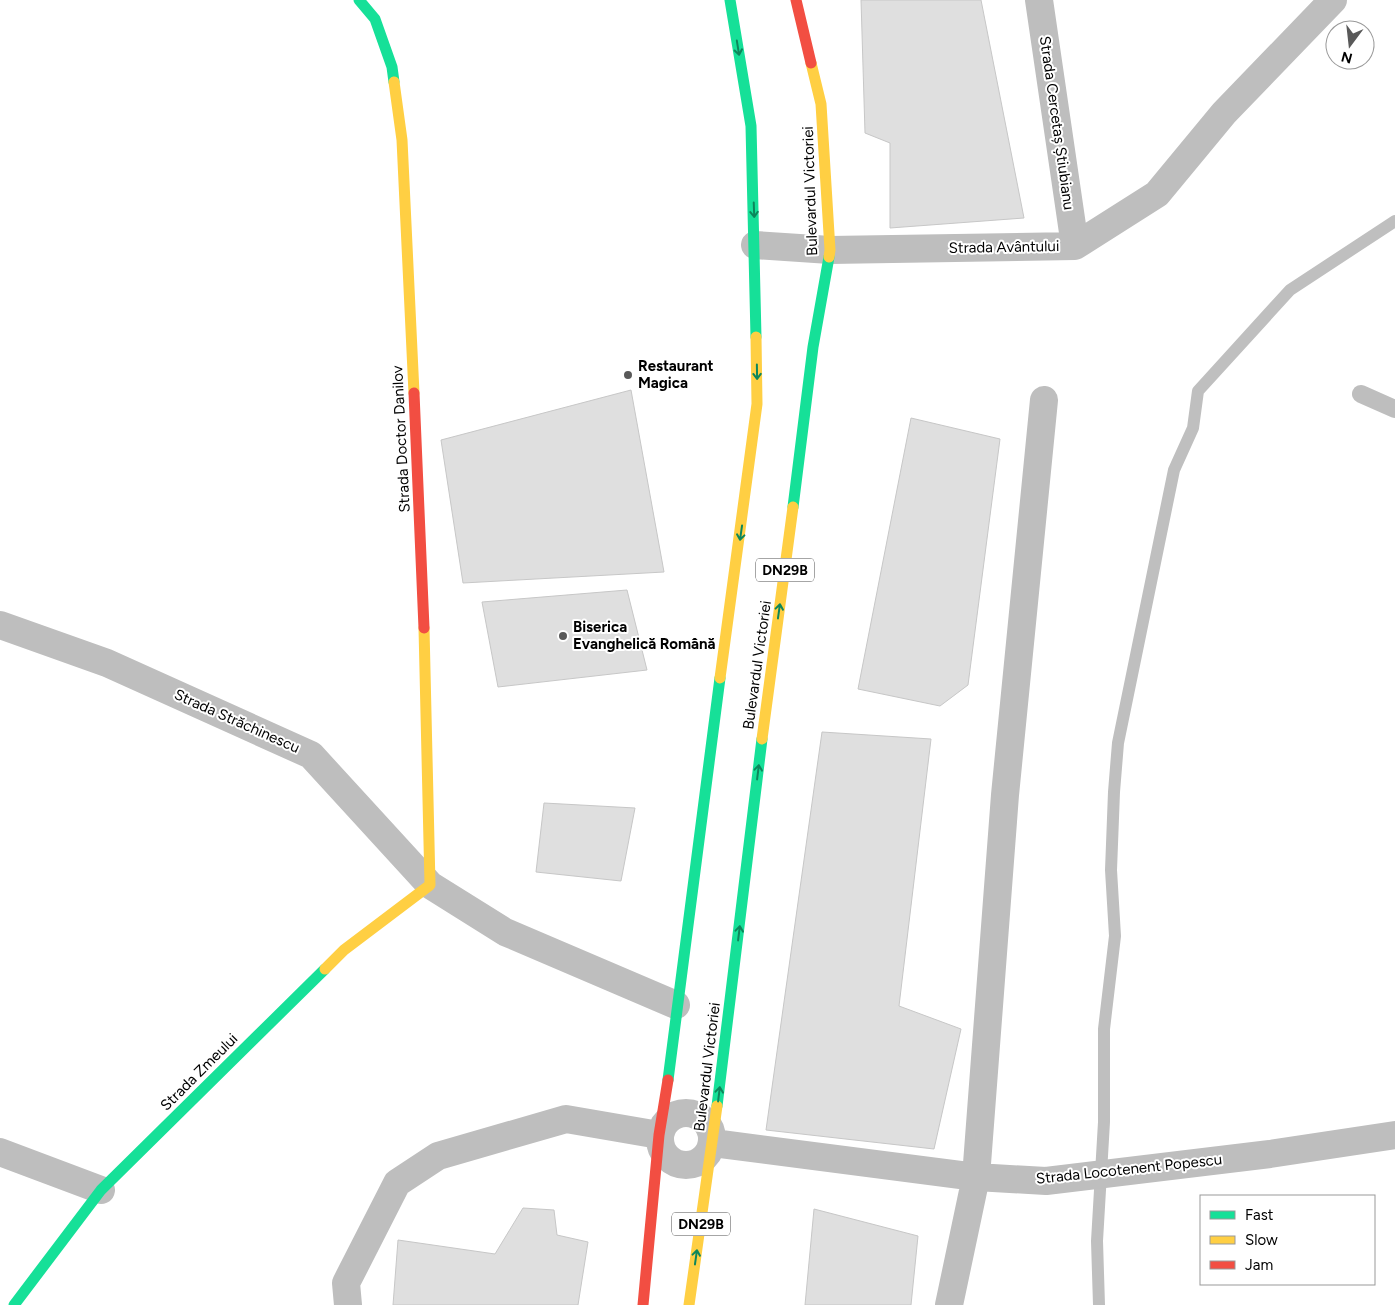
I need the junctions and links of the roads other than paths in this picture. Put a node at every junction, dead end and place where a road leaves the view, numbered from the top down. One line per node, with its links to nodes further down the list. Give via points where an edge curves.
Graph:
1 (360, 0): 13 (main road, Strada Doctor Danilov, via 375,19 392,67 402,140 424,617)
2 (730, 0): 6 (main road, DN29B, one-way to 6, via 751,126)
3 (796, 0): 8 (main road, Bulevardul Victoriei / DN29B, via 821,104)
4 (1039, 0): 7 (street, Strada Cercetaș Știubianu)
5 (1333, 0): 7 (street, Strada Avântului, via 1224,113 1157,194)
6 (755, 245): 8 (street, Strada Avântului); 14 (main road, DN29B, one-way to 14, via 757,404)
7 (1075, 246): 8 (street, Strada Avântului)
8 (830, 250): 17 (main road, Bulevardul Victoriei / DN29B, one-way to 8, via 813,346)
9 (1362, 394): 11 (lane)
10 (1044, 400): 19 (street, via 1004,795)
11 (1395, 408)
12 (0, 625): 13 (street, Strada Străchinescu, via 107,663 311,754)
13 (430, 885): 14 (street, Strada Străchinescu, via 505,932); 20 (main road, Strada Zmeului, via 344,950)
14 (676, 1005): 15 (main road, DN29B)
15 (659, 1135): 17 (street, via 662,1152 674,1163 691,1166 706,1158); 17 (street, via 667,1120 682,1112 698,1114 711,1126); 22 (street, via 566,1119 438,1156 397,1183 346,1283); 23 (main road, DN29B)
16 (1395, 1135): 19 (street, Strada Locotenent Popescu, via 1270,1154 1046,1181)
17 (713, 1143): 19 (street, Strada Locotenent Popescu); 24 (main road, Bulevardul Victoriei / DN29B, one-way to 17)
18 (0, 1152): 20 (street)
19 (976, 1177): 25 (street)
20 (101, 1190): 21 (main road, Strada Zmeului)
21 (14, 1305)
22 (348, 1305)
23 (643, 1305)
24 (689, 1305)
25 (949, 1305)

